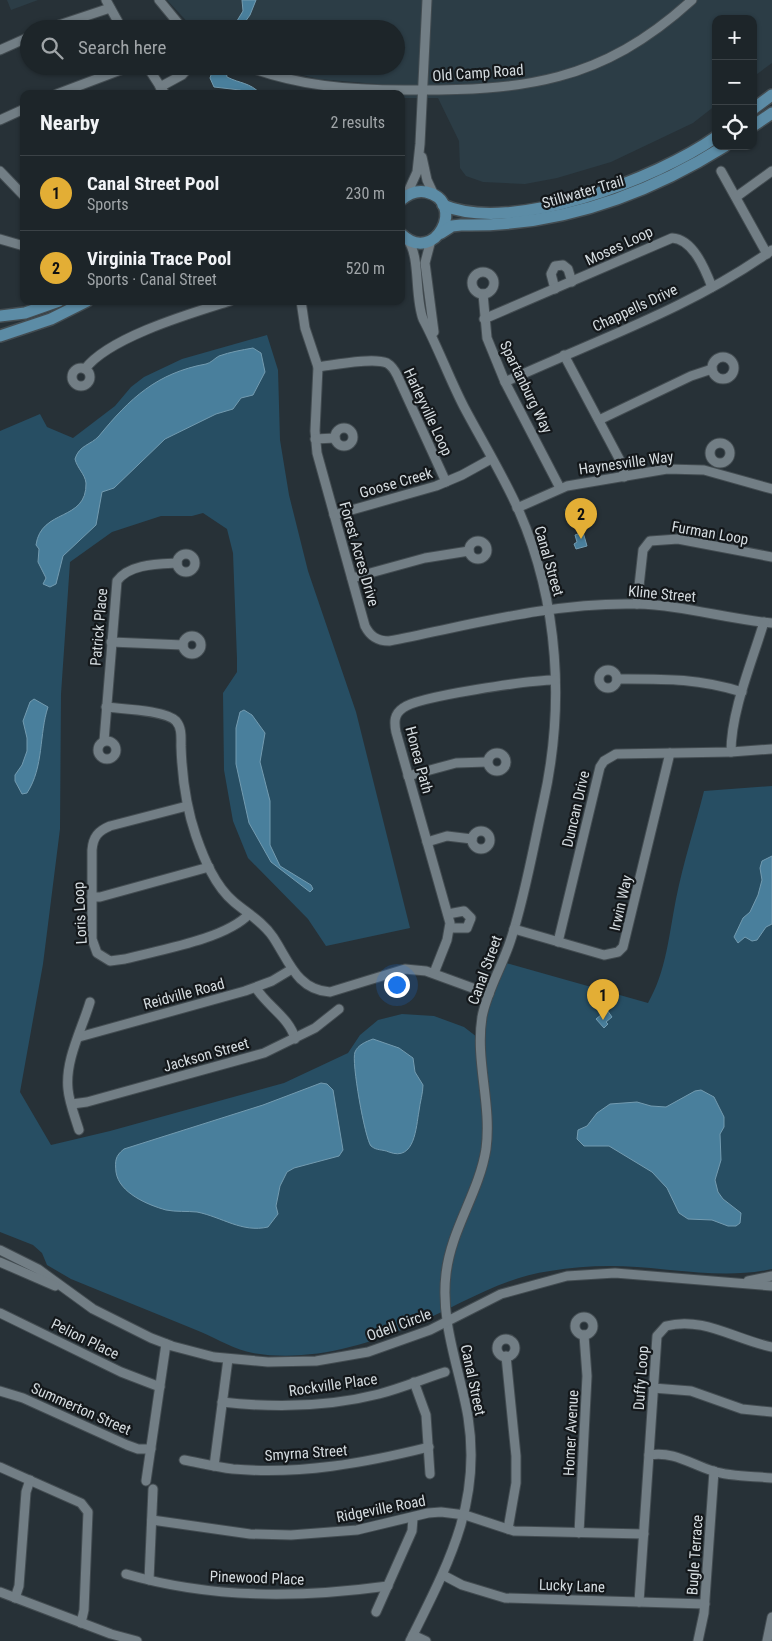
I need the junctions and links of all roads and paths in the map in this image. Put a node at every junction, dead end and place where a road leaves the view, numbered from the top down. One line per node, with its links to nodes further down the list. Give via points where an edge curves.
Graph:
1 (159, 0): 7 (street)
2 (426, 0): 22 (street)
3 (692, 0): 22 (street, Old Camp Road, via 630,48 577,72 520,86 461,91)
4 (108, 4): 5 (street); 6 (street)
5 (69, 20)
6 (117, 20)
7 (176, 20)
8 (20, 41): 9 (street)
9 (0, 50)
10 (107, 75): 16 (street)
11 (153, 75): 17 (street)
12 (176, 75): 15 (street)
13 (180, 75): 15 (street)
14 (269, 75): 19 (street, Old Camp Road)
15 (174, 78): 17 (street)
16 (68, 90)
17 (162, 90)
18 (363, 90): 21 (street, Old Camp Road)
19 (363, 90)
20 (405, 90): 22 (street, Old Camp Road)
21 (405, 90)
22 (422, 90): 30 (street)
23 (772, 95): 24 (main road)
24 (757, 106)
25 (20, 110): 27 (street)
26 (772, 113): 28 (main road)
27 (0, 120)
28 (757, 123)
29 (712, 139): 40 (main road, Stillwater Trail, via 671,164 547,208 472,213)
30 (420, 144): 36 (street, via 427,180); 37 (street, via 417,172)
31 (718, 150): 41 (main road, Stillwater Trail, via 669,178 607,204 544,220 452,226)
32 (0, 171): 35 (street)
33 (721, 171): 38 (street)
34 (772, 171): 38 (street)
35 (20, 193)
36 (434, 195): 39 (main road, via 420,192); 40 (main road)
37 (405, 196)
38 (736, 197): 47 (street)
39 (405, 198)
40 (443, 205): 41 (main road, via 446,219)
41 (441, 233): 45 (main road, Stillwater Trail)
42 (405, 236): 45 (main road, via 419,242)
43 (405, 237): 53 (street, Canal Street, via 412,244 414,254)
44 (0, 239): 46 (street)
45 (432, 240): 52 (street, Canal Street, via 425,263)
46 (20, 245)
47 (769, 252): 49 (street, Chappells Drive)
48 (572, 282): 49 (street, Moses Loop, via 672,238 682,240 691,248); 50 (street, Moses Loop); 50 (street, Moses Loop, via 568,269 555,266 551,274)
49 (712, 287): 62 (street, Chappells Drive, via 649,319)
50 (555, 289): 59 (street, Moses Loop)
51 (483, 294): 59 (street, Spartanburg Way)
52 (428, 297): 53 (street); 61 (street, Canal Street)
53 (417, 298): 61 (street, Canal Street)
54 (48, 305): 58 (main road, via 25,313)
55 (79, 305): 60 (main road, via 52,319)
56 (218, 305): 64 (street, via 136,336 97,356)
57 (302, 305): 63 (street, Forest Acres Drive, via 305,328)
58 (0, 316)
59 (484, 319): 66 (street, Spartanburg Way, via 487,338)
60 (0, 336)
61 (436, 345): 70 (street, Canal Street)
62 (564, 355): 66 (street, Chappells Drive); 67 (street)
63 (318, 367): 69 (street, Forest Acres Drive); 74 (street, Harleyville Loop, via 374,361 391,366)
64 (85, 369)
65 (712, 370): 67 (street, via 691,376)
66 (504, 382): 75 (street, Spartanburg Way)
67 (599, 420): 73 (street, via 623,466)
68 (335, 438): 69 (street)
69 (315, 439): 78 (street, Forest Acres Drive)
70 (491, 459): 74 (street, Goose Creek); 77 (street, Canal Street)
71 (718, 463): 72 (street)
72 (716, 473): 73 (street, Haynesville Way, via 681,469); 76 (street, Haynesville Way)
73 (624, 477): 75 (street, Haynesville Way)
74 (446, 482): 78 (street, Goose Creek)
75 (560, 488): 77 (street, Haynesville Way)
76 (772, 489)
77 (517, 508): 84 (street, Canal Street, via 539,569)
78 (334, 515): 82 (street, Forest Acres Drive)
79 (469, 551): 82 (street, via 425,558)
80 (772, 557): 83 (street, Furman Loop, via 678,539 650,540 642,550)
81 (177, 563): 86 (street, Patrick Place, via 133,569 121,576 115,587)
82 (352, 578): 84 (street, Forest Acres Drive, via 368,631 383,641)
83 (638, 604): 84 (street, Kline Street, via 580,604); 85 (street, Kline Street, via 682,607)
84 (548, 608): 89 (street, Canal Street)
85 (768, 623): 90 (street)
86 (111, 642): 87 (street); 91 (street, Patrick Place)
87 (183, 644)
88 (617, 679): 90 (street, via 686,679)
89 (555, 680): 97 (street, Honea Path, via 522,682 406,706 397,714 394,725); 106 (street, Canal Street, via 554,735 548,781)
90 (742, 692): 94 (street)
91 (106, 707): 92 (street, Patrick Place); 98 (street, via 163,714 174,719 181,732)
92 (104, 741)
93 (772, 749): 94 (street, Duncan Drive)
94 (731, 752): 95 (street, Duncan Drive)
95 (670, 753): 107 (street, Duncan Drive, via 616,754 600,766); 107 (street, Irwin Way, via 623,947 618,952 604,955)
96 (487, 762): 97 (street, via 456,763)
97 (408, 776): 100 (street, Honea Path)
98 (187, 806): 101 (street); 102 (street, Loris Loop, via 110,826 97,833 92,850)
99 (472, 839): 100 (street, via 447,836)
100 (427, 842): 104 (street, Honea Path)
101 (209, 867): 102 (street); 103 (street, via 226,895)
102 (92, 898): 103 (street, Loris Loop, via 94,946 97,953 110,961 217,934 238,924)
103 (249, 914): 108 (street, via 269,931)
104 (448, 914): 105 (street, Honea Path); 105 (street, via 464,911 471,918 470,925 464,929)
105 (450, 928): 109 (street, Honea Path)
106 (514, 929): 107 (street, Irwin Way); 111 (street, Canal Street)
107 (558, 942)
108 (292, 969): 109 (street, via 306,986 330,992 405,969); 110 (street, Reidville Road)
109 (434, 974): 111 (street)
110 (256, 988): 114 (street, Reidville Road); 115 (street, via 290,1026)
111 (489, 994): 125 (street, Canal Street, via 483,1013 480,1044 488,1115 486,1148 474,1194 450,1250 444,1284)
112 (90, 1002): 114 (street)
113 (339, 1009): 115 (street, Jackson Street, via 316,1028)
114 (79, 1037): 116 (street, via 68,1081)
115 (295, 1039): 116 (street, Jackson Street, via 248,1058)
116 (72, 1104): 117 (street)
117 (79, 1130)
118 (0, 1250): 123 (street, Odell Circle, via 38,1269)
119 (0, 1262): 123 (street, Odell Circle)
120 (772, 1276): 121 (street, Odell Circle)
121 (743, 1282): 122 (street, Odell Circle); 125 (street, Odell Circle, via 615,1273 567,1276 501,1294)
122 (772, 1286)
123 (70, 1293): 127 (street, Odell Circle, via 113,1320)
124 (0, 1313): 133 (street, Pelion Place, via 121,1372)
125 (447, 1321): 130 (street, Odell Circle, via 393,1344 333,1358 294,1362); 150 (street, Canal Street, via 468,1417 472,1453)
126 (584, 1335): 154 (street, Homer Avenue, via 587,1376)
127 (166, 1344): 130 (street, Odell Circle); 133 (street)
128 (772, 1347): 134 (street, Duffy Loop, via 754,1344 706,1326 666,1326 657,1336)
129 (506, 1356): 153 (street, via 516,1465)
130 (228, 1359): 136 (street)
131 (445, 1372): 132 (street, Rockville Place)
132 (414, 1382): 136 (street, Rockville Place, via 379,1394 309,1405 253,1406); 138 (street, via 426,1415)
133 (160, 1387): 139 (street)
134 (653, 1388): 137 (street, via 691,1391 742,1409); 140 (street, Duffy Loop)
135 (0, 1391): 139 (street, Summerton Street, via 23,1398 127,1445)
136 (222, 1402): 142 (street)
137 (772, 1412)
138 (429, 1447): 142 (street, Smyrna Street, via 345,1465 273,1470); 145 (street)
139 (151, 1449): 148 (street)
140 (649, 1455): 144 (street, via 663,1453 681,1457); 155 (street, Duffy Loop)
141 (184, 1460): 142 (street, Smyrna Street)
142 (214, 1466)
143 (0, 1467): 147 (street)
144 (714, 1471): 146 (street); 163 (street, Bugle Terrace)
145 (430, 1474)
146 (772, 1478)
147 (30, 1480): 161 (street); 166 (street, via 81,1503 88,1512)
148 (146, 1481)
149 (153, 1488): 152 (street)
150 (465, 1515): 151 (street, Ridgeville Road, via 442,1512); 153 (street, Ridgeville Road); 157 (street, Canal Street)
151 (413, 1518): 152 (street, Ridgeville Road, via 357,1530 292,1535 250,1534); 159 (street, via 412,1531)
152 (152, 1520): 158 (street)
153 (508, 1530): 154 (street, Ridgeville Road)
154 (579, 1533): 155 (street, Ridgeville Road)
155 (644, 1534): 162 (street, Duffy Loop)
156 (126, 1574): 158 (street, Pinewood Place)
157 (443, 1575): 162 (street, Lucky Lane, via 462,1585 504,1598); 167 (street, Canal Street)
158 (149, 1580): 159 (street, Pinewood Place, via 208,1591 276,1595 321,1594)
159 (388, 1586): 164 (street)
160 (0, 1592): 161 (street)
161 (15, 1598): 166 (street)
162 (639, 1602): 163 (street, Lucky Lane)
163 (705, 1604): 170 (street, Bugle Terrace)
164 (376, 1612)
165 (772, 1617): 171 (street)
166 (81, 1623): 168 (street)
167 (412, 1638): 169 (street)
168 (137, 1641)
169 (426, 1641)
170 (698, 1641)
171 (767, 1641)

